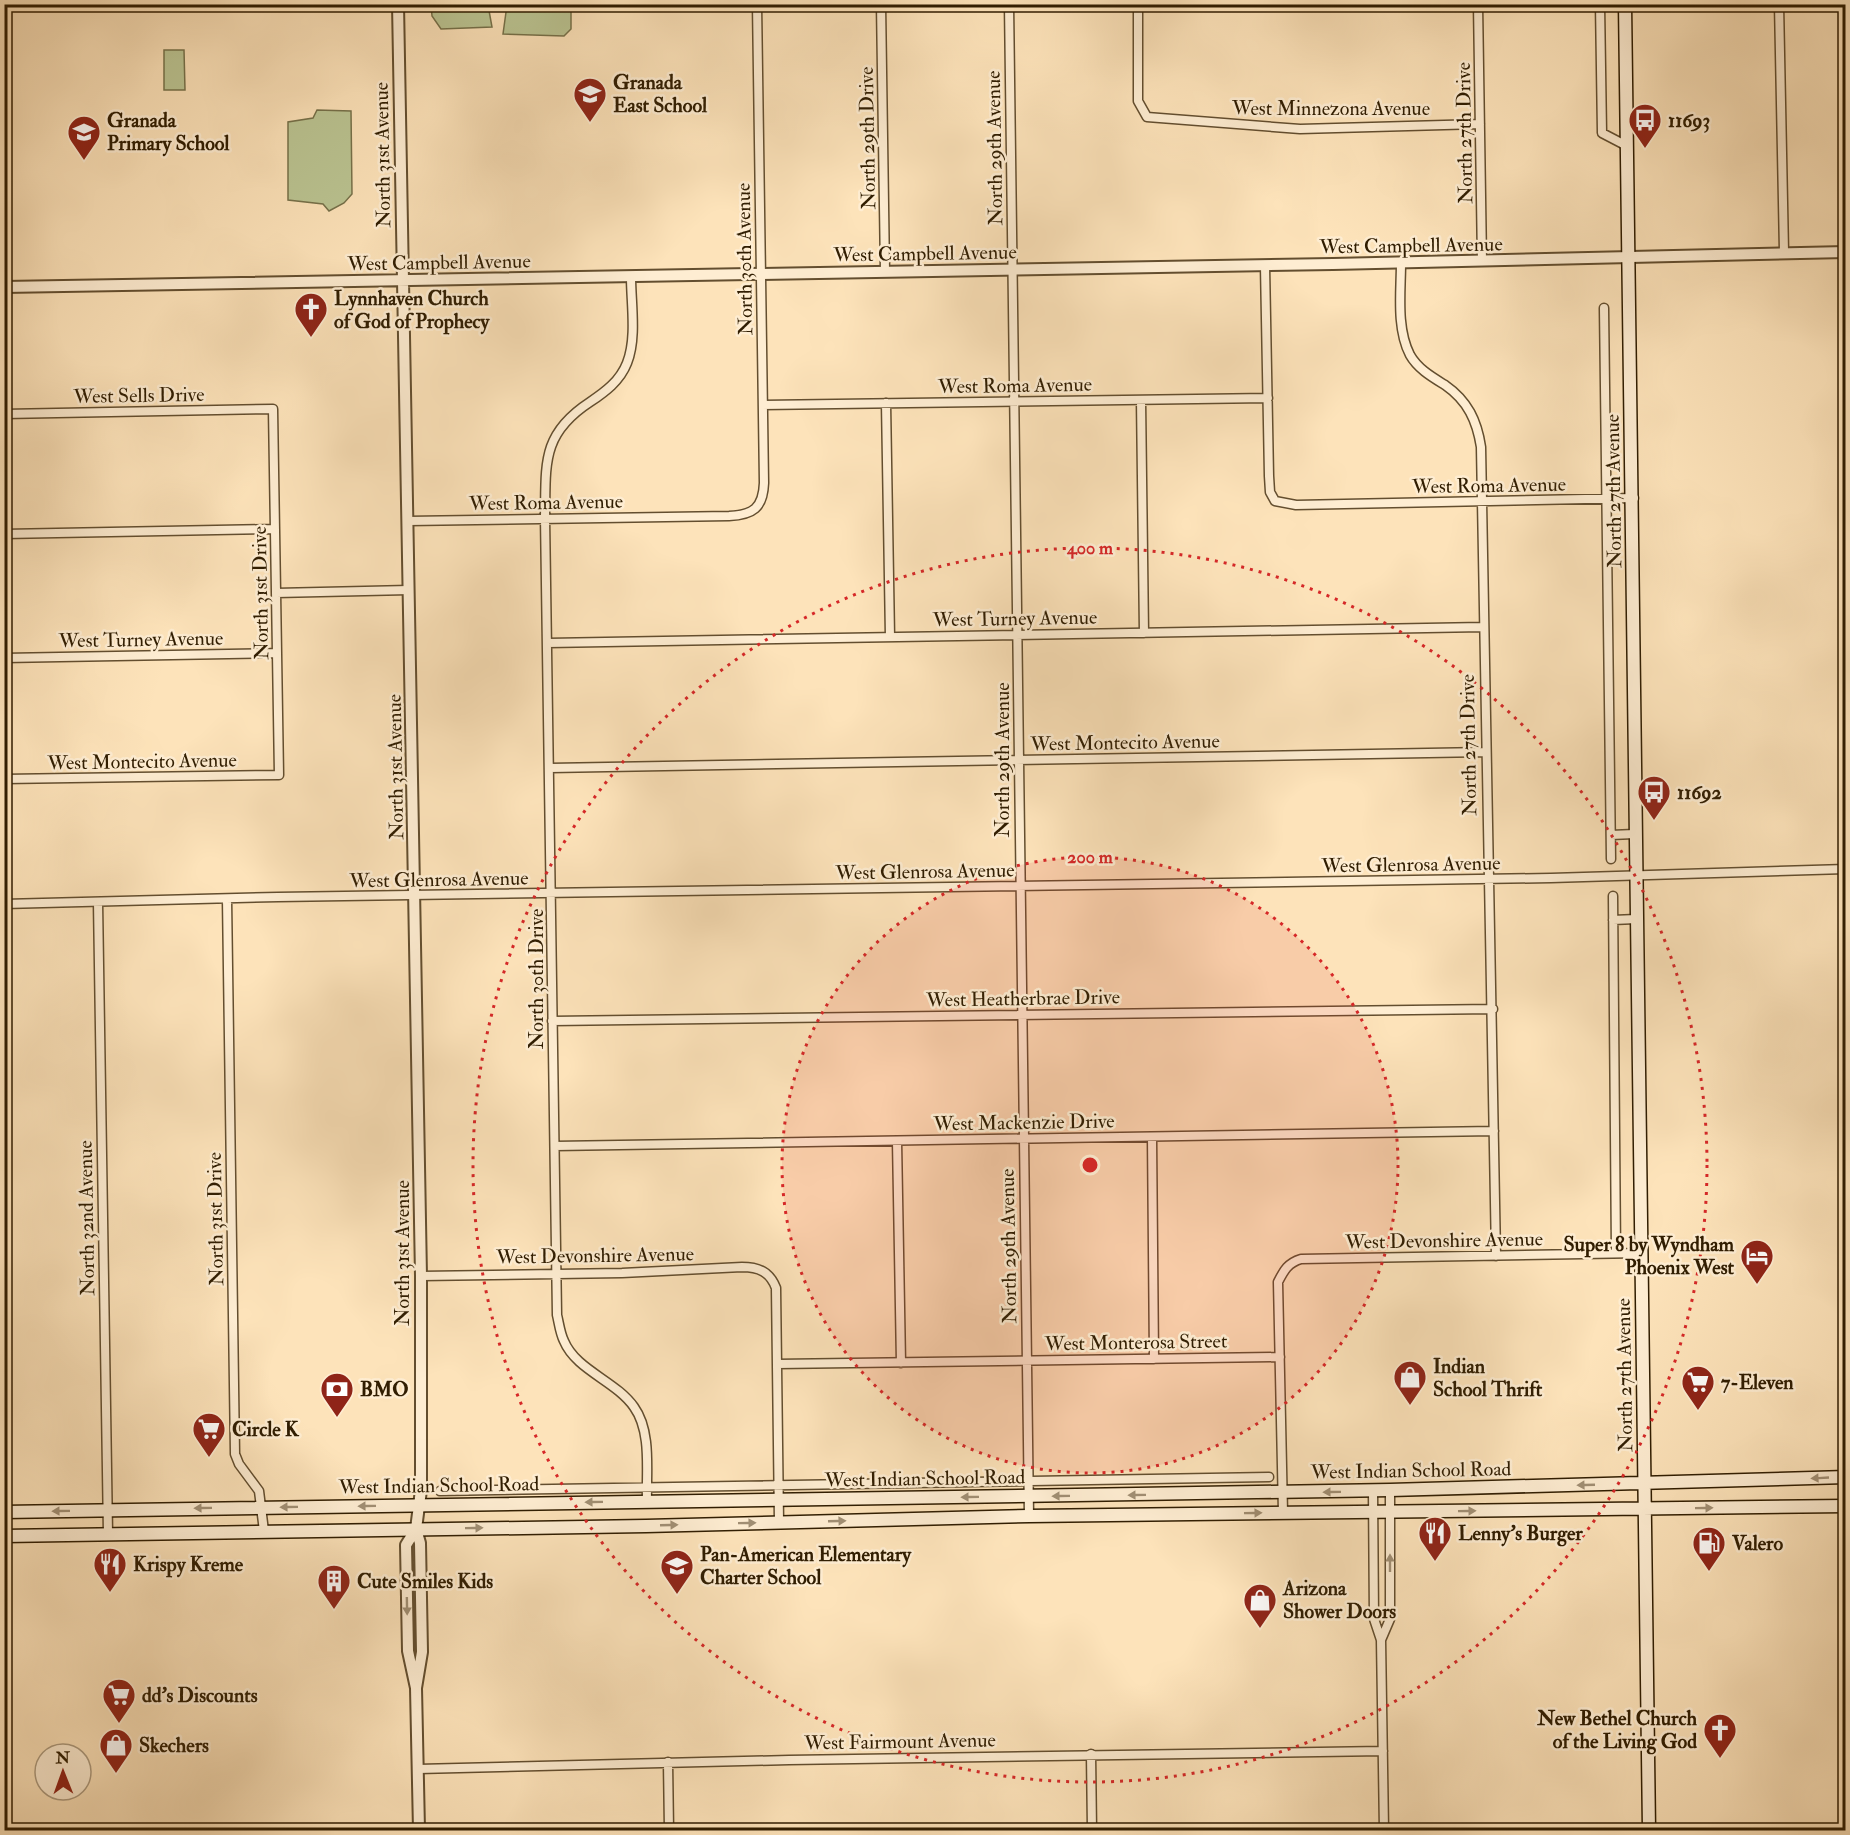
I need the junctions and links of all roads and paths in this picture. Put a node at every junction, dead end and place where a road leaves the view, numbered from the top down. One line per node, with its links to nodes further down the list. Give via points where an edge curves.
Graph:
1 (398, 4): 22 (street, North 31st Avenue)
2 (757, 4): 20 (street, North 30th Avenue)
3 (881, 4): 19 (street, North 29th Drive)
4 (1009, 4): 18 (street, North 29th Avenue)
5 (1138, 4): 10 (street, West Minnezona Avenue, via 1138,101 1146,117 1300,129)
6 (1478, 4): 10 (street, North 27th Drive)
7 (1600, 4): 11 (street, via 1602,133)
8 (1625, 4): 11 (main road, North 27th Avenue)
9 (1779, 4): 12 (street)
10 (1480, 124): 15 (street, North 27th Drive)
11 (1627, 146): 14 (main road, North 27th Avenue)
12 (1784, 252): 13 (street, West Campbell Avenue); 14 (street, West Campbell Avenue)
13 (1845, 252)
14 (1629, 257): 15 (street, West Campbell Avenue); 32 (main road, North 27th Avenue)
15 (1482, 261): 16 (street, West Campbell Avenue)
16 (1401, 263): 17 (street, West Campbell Avenue); 34 (street, North 27th Drive, via 1405,341 1418,364 1460,397 1475,421 1481,447)
17 (1265, 266): 18 (street, West Campbell Avenue); 25 (street)
18 (1012, 270): 19 (street, West Campbell Avenue); 27 (street, North 29th Avenue)
19 (885, 271): 20 (street, West Campbell Avenue)
20 (760, 274): 21 (street, West Campbell Avenue); 29 (street, North 30th Avenue)
21 (631, 277): 22 (street, West Campbell Avenue); 36 (street, North 30th Drive, via 632,336 628,362 615,383 569,416 554,436 545,470)
22 (402, 281): 23 (street, West Campbell Avenue); 37 (street, North 31st Avenue)
23 (4, 287)
24 (1604, 308): 33 (street, North 27th Avenue)
25 (1268, 398): 26 (street, West Roma Avenue); 34 (street, West Roma Avenue, via 1269,486 1275,501 1296,505)
26 (1141, 400): 27 (street, West Roma Avenue); 43 (street)
27 (1014, 401): 28 (street, West Roma Avenue); 44 (street, North 29th Avenue)
28 (886, 404): 29 (street, West Roma Avenue); 45 (street)
29 (763, 405): 35 (street, North 30th Avenue, via 764,492)
30 (273, 409): 31 (street, West Sells Drive); 38 (street, North 31st Drive)
31 (4, 414)
32 (1634, 498): 33 (street, West Roma Avenue); 54 (main road, North 27th Avenue)
33 (1607, 499): 34 (street, West Roma Avenue); 55 (street, North 27th Avenue)
34 (1482, 501): 42 (street, North 27th Drive)
35 (755, 511): 36 (street, West Roma Avenue, via 729,516)
36 (545, 517): 37 (street, West Roma Avenue); 46 (street, North 30th Drive)
37 (408, 521): 40 (street, North 31st Avenue)
38 (275, 529): 39 (street); 41 (street, North 31st Drive)
39 (4, 534)
40 (409, 590): 41 (street); 63 (street, North 31st Avenue)
41 (276, 593): 47 (street, North 31st Drive)
42 (1483, 627): 43 (street, West Turney Avenue); 49 (street, North 27th Drive)
43 (1144, 633): 44 (street, West Turney Avenue)
44 (1017, 635): 45 (street, West Turney Avenue); 50 (street, North 29th Avenue)
45 (890, 637): 46 (street, West Turney Avenue)
46 (548, 643): 51 (street, North 30th Drive)
47 (278, 653): 48 (street, West Turney Avenue); 52 (street, North 31st Drive)
48 (4, 658)
49 (1485, 752): 50 (street, West Montecito Avenue); 59 (street, North 27th Drive)
50 (1018, 760): 51 (street, West Montecito Avenue); 60 (street, North 29th Avenue)
51 (549, 768): 61 (street, North 30th Drive)
52 (279, 775): 53 (street, West Montecito Avenue)
53 (4, 779)
54 (1634, 834): 55 (street); 58 (main road, North 27th Avenue)
55 (1611, 835): 56 (street, North 27th Avenue)
56 (1611, 859)
57 (1845, 869): 58 (street, West Glenrosa Avenue)
58 (1635, 874): 59 (street, West Glenrosa Avenue); 67 (main road, North 27th Avenue)
59 (1489, 879): 60 (street, West Glenrosa Avenue); 69 (street, North 27th Drive)
60 (1020, 885): 61 (street, West Glenrosa Avenue); 70 (street, North 29th Avenue)
61 (552, 894): 63 (street, West Glenrosa Avenue); 71 (street, North 30th Drive)
62 (1613, 896): 68 (street)
63 (416, 897): 64 (street, West Glenrosa Avenue); 81 (street, North 31st Avenue)
64 (227, 899): 65 (street, West Glenrosa Avenue); 102 (street, North 31st Drive, via 235,1454 259,1491)
65 (98, 902): 66 (street, West Glenrosa Avenue); 104 (street, North 32nd Avenue)
66 (4, 904)
67 (1636, 919): 68 (street); 78 (main road, North 27th Avenue)
68 (1613, 920): 77 (street)
69 (1493, 1009): 70 (street, West Heatherbrae Drive); 72 (street, North 27th Drive)
70 (1022, 1015): 71 (street, West Heatherbrae Drive); 74 (street, North 29th Avenue)
71 (552, 1021): 76 (street, North 30th Drive)
72 (1494, 1131): 73 (street, West Mackenzie Drive); 79 (street, North 27th Drive)
73 (1152, 1137): 74 (street, West Mackenzie Drive); 83 (street)
74 (1023, 1139): 75 (street, West Mackenzie Drive); 84 (street, North 29th Avenue)
75 (897, 1141): 76 (street, West Mackenzie Drive); 85 (street)
76 (555, 1146): 80 (street, North 30th Drive)
77 (1616, 1253): 78 (street, West Devonshire Avenue); 79 (street, West Devonshire Avenue)
78 (1642, 1253): 90 (main road, North 27th Avenue)
79 (1496, 1256): 82 (street, West Devonshire Avenue, via 1301,1259 1285,1268 1278,1282)
80 (556, 1274): 81 (street, West Devonshire Avenue); 86 (street, West Devonshire Avenue, via 753,1267 768,1274 776,1288); 92 (street, North 30th Drive, via 564,1342 634,1407 646,1443)
81 (421, 1276): 100 (street, North 31st Avenue)
82 (1280, 1357): 83 (street, West Monterosa Street); 96 (street)
83 (1154, 1359): 84 (street, West Monterosa Street)
84 (1027, 1360): 85 (street, West Monterosa Street); 89 (street, North 29th Avenue)
85 (901, 1363): 86 (street, West Monterosa Street)
86 (777, 1364): 91 (street)
87 (1269, 1477): 89 (street, West Indian School Road)
88 (1845, 1477): 90 (main road, West Indian School Road, one-way to 90)
89 (1028, 1481): 91 (street, West Indian School Road); 97 (street, North 29th Avenue)
90 (1644, 1484): 95 (main road, West Indian School Road, one-way to 95); 103 (main road, North 27th Avenue)
91 (778, 1485): 92 (street, West Indian School Road); 98 (street)
92 (646, 1488): 93 (street, West Indian School Road); 99 (street, North 30th Drive)
93 (440, 1491)
94 (1373, 1491): 95 (main road, West Indian School Road); 96 (main road, West Indian School Road, one-way to 96); 106 (street)
95 (1390, 1491): 107 (street)
96 (1282, 1492): 97 (main road, West Indian School Road, one-way to 97); 108 (street)
97 (1029, 1496): 98 (main road, West Indian School Road, one-way to 98); 109 (street, North 29th Avenue)
98 (778, 1499): 99 (main road, West Indian School Road); 110 (street)
99 (646, 1501): 100 (main road, West Indian School Road, one-way to 100)
100 (418, 1505): 102 (main road, West Indian School Road, one-way to 102); 111 (street, North 31st Avenue)
101 (1845, 1506): 103 (main road, West Indian School Road, one-way to 101)
102 (261, 1508): 104 (main road, West Indian School Road, one-way to 104); 112 (street, North 31st Drive)
103 (1645, 1509): 107 (main road, West Indian School Road, one-way to 103); 124 (main road, North 27th Avenue)
104 (108, 1510): 105 (main road, West Indian School Road, one-way to 105); 113 (street, North 32nd Avenue)
105 (4, 1512)
106 (1373, 1512): 107 (main road, West Indian School Road); 108 (main road, West Indian School Road); 115 (street, via 1374,1619)
107 (1390, 1512): 115 (street, one-way to 107, via 1390,1619)
108 (1283, 1513): 109 (main road, West Indian School Road, one-way to 108)
109 (1029, 1516): 110 (main road, West Indian School Road, one-way to 109)
110 (779, 1522): 111 (main road, West Indian School Road, one-way to 110)
111 (416, 1529): 112 (main road, West Indian School Road); 119 (street, North 31st Avenue, via 406,1545 408,1651 416,1688)
112 (264, 1531): 113 (main road, West Indian School Road)
113 (108, 1534): 114 (main road, West Indian School Road)
114 (4, 1536)
115 (1381, 1640): 116 (street)
116 (1383, 1751): 117 (street, West Fairmount Avenue); 123 (street)
117 (1091, 1754): 118 (street, West Fairmount Avenue); 122 (street)
118 (668, 1762): 119 (street, West Fairmount Avenue); 121 (street)
119 (418, 1769): 120 (street, North 31st Avenue)
120 (419, 1830)
121 (669, 1830)
122 (1092, 1830)
123 (1384, 1830)
124 (1649, 1830)

